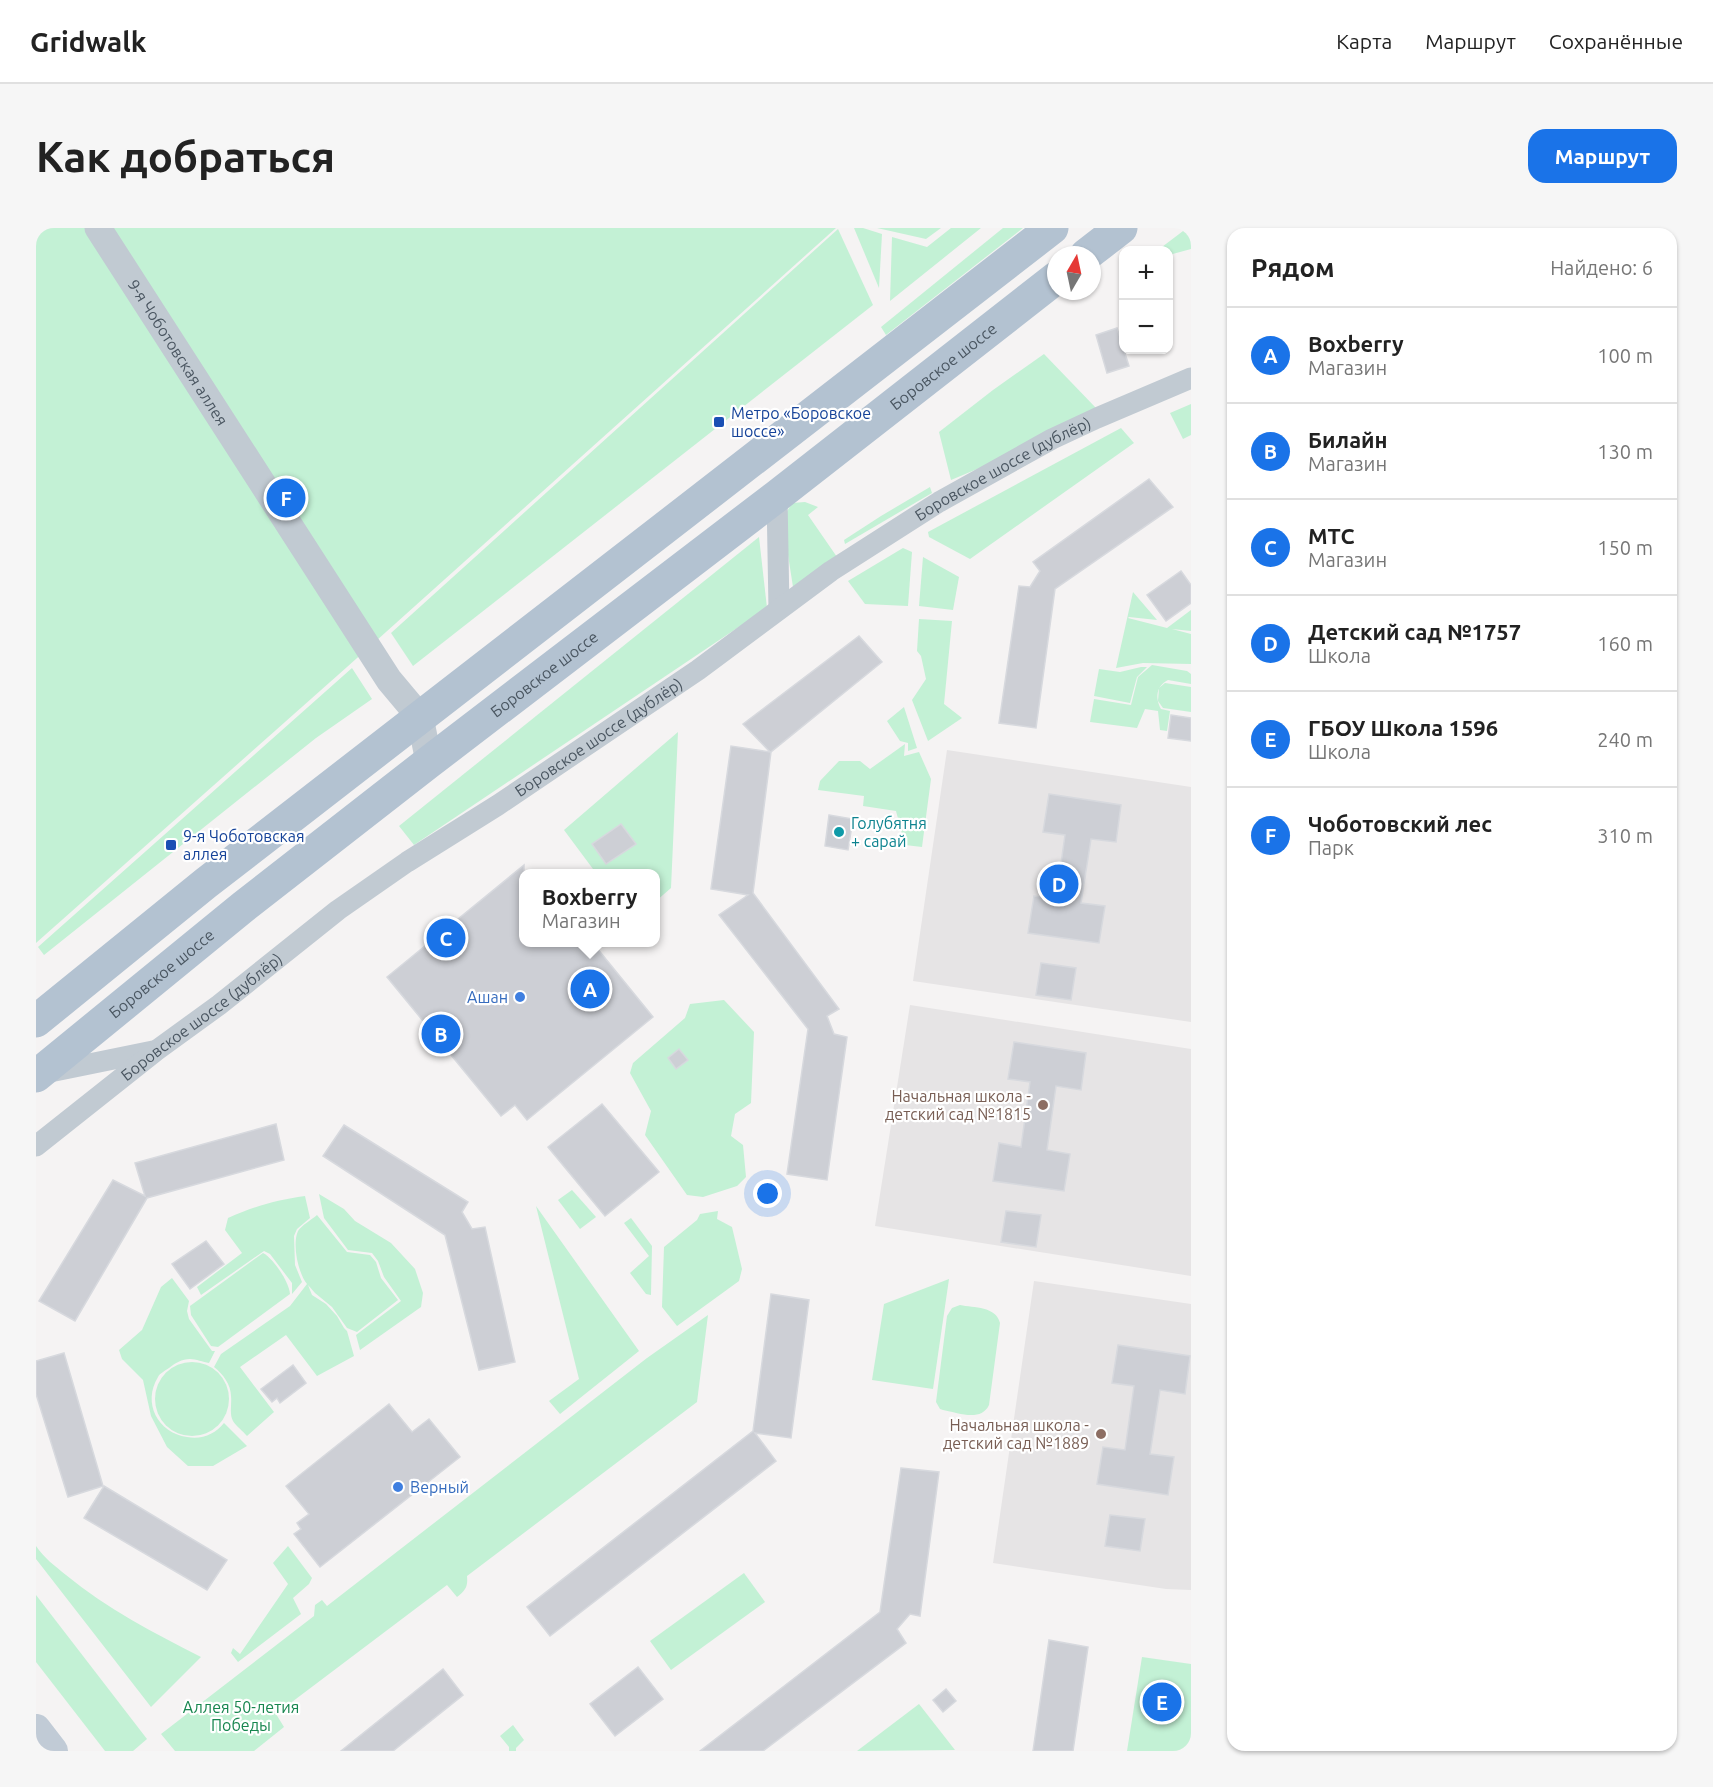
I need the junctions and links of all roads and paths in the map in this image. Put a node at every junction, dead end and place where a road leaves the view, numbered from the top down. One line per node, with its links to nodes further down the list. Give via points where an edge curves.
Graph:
1 (98, 228): 9 (street, 9-я Чоботовская аллея, via 389,680)
2 (1052, 228): 9 (main road)
3 (1121, 228): 4 (main road)
4 (1098, 246)
5 (1047, 285): 7 (main road, Боровское шоссе)
6 (1191, 378): 8 (street, Боровское шоссе (дублёр), via 1052,439 983,477 892,531)
7 (777, 496): 8 (street); 10 (main road, Боровское шоссе)
8 (779, 609): 12 (street, Боровское шоссе (дублёр), via 698,670 356,898)
9 (420, 717): 10 (street); 11 (main road)
10 (429, 762): 13 (main road, Боровское шоссе)
11 (36, 1021)
12 (157, 1050): 13 (street); 14 (street, Боровское шоссе (дублёр))
13 (37, 1075)
14 (36, 1146)
15 (36, 1729): 16 (main road)
16 (53, 1751)

